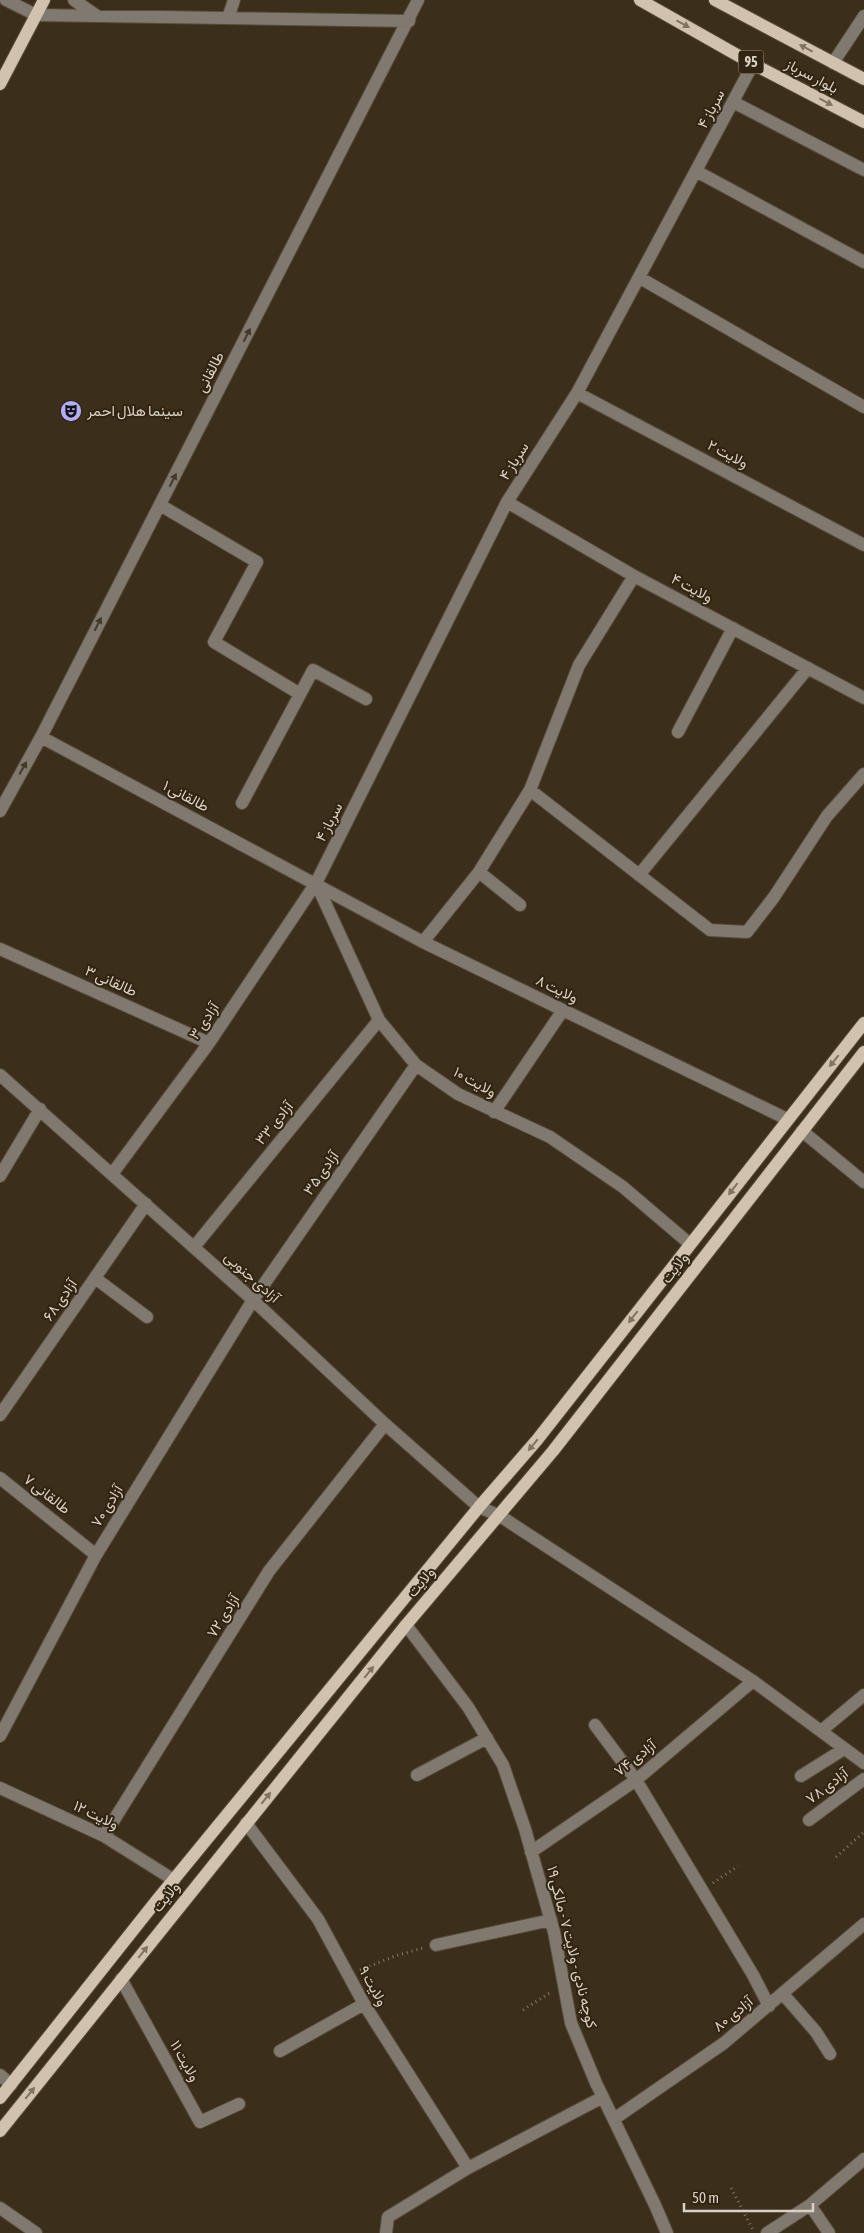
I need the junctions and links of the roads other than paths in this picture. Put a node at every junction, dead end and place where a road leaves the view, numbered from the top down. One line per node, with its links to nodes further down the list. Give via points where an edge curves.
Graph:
1 (6, 0): 9 (street)
2 (44, 0): 9 (main road)
3 (74, 0): 10 (street)
4 (234, 0): 12 (street)
5 (413, 0): 13 (street)
6 (418, 0): 13 (street, طالقانی)
7 (640, 0): 15 (main road, بلوار سرباز / 95, one-way to 15)
8 (715, 0): 14 (main road, بلوار سرباز / 95, one-way to 8)
9 (36, 15): 10 (street); 17 (main road)
10 (97, 16): 12 (street)
11 (864, 16): 14 (street)
12 (228, 18): 13 (street)
13 (409, 21): 27 (street, طالقانی, one-way to 13)
14 (833, 63): 16 (main road, بلوار سرباز / 95)
15 (753, 64): 18 (street, سرباز ۴); 19 (main road, بلوار سرباز / 95, one-way to 19)
16 (864, 79)
17 (0, 84)
18 (733, 102): 20 (street); 21 (street, سرباز ۴)
19 (864, 122)
20 (864, 170)
21 (696, 171): 22 (street); 23 (street, سرباز ۴)
22 (864, 262)
23 (640, 278): 24 (street, سرباز ۴); 25 (street)
24 (577, 393): 26 (street, سرباز ۴); 28 (street, ولایت ۲)
25 (864, 407)
26 (507, 502): 29 (street, ولایت ۴); 43 (street, سرباز ۴)
27 (160, 505): 32 (street, via 257,562 214,642); 36 (street, طالقانی, one-way to 27)
28 (864, 545)
29 (634, 576): 30 (street, ولایت ۴); 38 (street, via 579,665)
30 (733, 628): 31 (street, ولایت ۴); 35 (street)
31 (808, 668): 33 (street, ولایت ۴); 42 (street)
32 (300, 694): 34 (street, via 313,670); 39 (street)
33 (864, 698)
34 (366, 699)
35 (678, 732)
36 (40, 737): 40 (street, طالقانی, one-way to 36); 43 (street, طالقانی ۱)
37 (864, 774): 42 (street, via 827,816 747,932 710,930)
38 (530, 790): 41 (street); 42 (street)
39 (242, 803)
40 (0, 811)
41 (479, 872): 44 (street); 45 (street)
42 (639, 875)
43 (316, 883): 45 (street, ولایت ۸); 48 (street, ولایت ۱۰); 50 (street, آزادی ۳)
44 (520, 905)
45 (423, 942): 47 (street, ولایت ۸)
46 (0, 948): 50 (street, طالقانی ۳)
47 (563, 1010): 55 (street); 56 (street, ولایت ۸)
48 (379, 1020): 52 (street, ولایت ۱۰); 63 (street, آزادی ۳۳)
49 (864, 1023): 56 (main road, ولایت, one-way to 56)
50 (208, 1043): 58 (street, آزادی ۳)
51 (863, 1056): 57 (main road, ولایت)
52 (416, 1066): 55 (street, ولایت ۱۰, via 458,1094); 65 (street, آزادی ۳۵)
53 (0, 1075): 54 (street, آزادی جنوبی)
54 (40, 1110): 58 (street, آزادی جنوبی); 59 (street)
55 (494, 1112): 62 (street, ولایت ۱۰, via 550,1137 623,1187)
56 (787, 1119): 62 (main road, ولایت, one-way to 62)
57 (802, 1131): 60 (street); 71 (main road, ولایت)
58 (112, 1174): 61 (street, آزادی جنوبی)
59 (0, 1176)
60 (864, 1182)
61 (146, 1204): 63 (street, آزادی جنوبی); 64 (street, آزادی ۶۸)
62 (690, 1244): 70 (main road, ولایت, one-way to 70, via 537,1440)
63 (194, 1246): 65 (street, آزادی جنوبی)
64 (95, 1278): 66 (street); 67 (street, آزادی ۶۸)
65 (253, 1300): 68 (street, آزادی جنوبی); 72 (street, آزادی ۷۰)
66 (147, 1318)
67 (0, 1415)
68 (385, 1424): 70 (street, آزادی جنوبی); 89 (street, آزادی ۷۲, via 269,1571)
69 (0, 1478): 72 (street, طالقانی ۷)
70 (479, 1507): 71 (street, آزادی جنوبی); 91 (main road, ولایت)
71 (500, 1516): 73 (main road, ولایت); 74 (street, آزادی جنوبی)
72 (96, 1555): 78 (street, آزادی ۷۰)
73 (406, 1625): 79 (street, کوچه نادی - ولایت ۷ - مالکی ۱۹, via 468,1707); 88 (main road, ولایت, one-way to 73)
74 (753, 1681): 77 (street, آزادی جنوبی); 85 (street, آزادی ۷۴)
75 (864, 1695): 77 (street)
76 (595, 1724): 85 (street)
77 (821, 1731): 80 (street, آزادی جنوبی)
78 (0, 1736)
79 (487, 1738): 82 (street); 90 (street, کوچه نادی - ولایت ۷ - مالکی ۱۹, via 503,1765)
80 (844, 1748): 81 (street, آزادی جنوبی); 83 (street)
81 (864, 1763)
82 (417, 1775)
83 (801, 1776)
84 (864, 1779): 87 (street, آزادی ۷۸)
85 (636, 1780): 90 (street, آزادی ۷۴); 98 (street)
86 (0, 1788): 89 (street, ولایت ۱۲)
87 (809, 1820)
88 (246, 1823): 95 (main road, ولایت, one-way to 88); 97 (street, ولایت ۹, via 318,1919)
89 (104, 1836): 91 (street, ولایت ۱۲)
90 (531, 1852): 92 (street, کوچه نادی - ولایت ۷ - مالکی ۱۹)
91 (174, 1880): 102 (main road, ولایت)
92 (551, 1920): 94 (street); 103 (street, کوچه نادی - ولایت ۷ - مالکی ۱۹, via 571,2023)
93 (864, 1924): 96 (street, آزادی ۸۰)
94 (436, 1945)
95 (121, 1979): 105 (street, ولایت ۱۱, via 200,2122); 107 (main road, ولایت, one-way to 95)
96 (783, 1994): 98 (street, آزادی ۸۰); 100 (street, via 816,2032)
97 (364, 2004): 99 (street); 109 (street, ولایت ۹)
98 (769, 2006): 106 (street, آزادی ۸۰, via 724,2043)
99 (280, 2051)
100 (830, 2054)
101 (0, 2075): 102 (street)
102 (11, 2084): 104 (main road, ولایت)
103 (604, 2097): 106 (street, کوچه نادی - ولایت ۷ - مالکی ۱۹); 109 (street)
104 (0, 2098)
105 (238, 2104)
106 (614, 2119): 114 (street, کوچه نادی - ولایت ۷ - مالکی ۱۹)
107 (0, 2131)
108 (864, 2159): 110 (street)
109 (468, 2168): 113 (street, via 388,2217)
110 (810, 2205): 115 (street); 116 (street)
111 (0, 2208): 112 (street)
112 (36, 2233)
113 (386, 2233)
114 (667, 2233)
115 (767, 2233)
116 (829, 2233)

